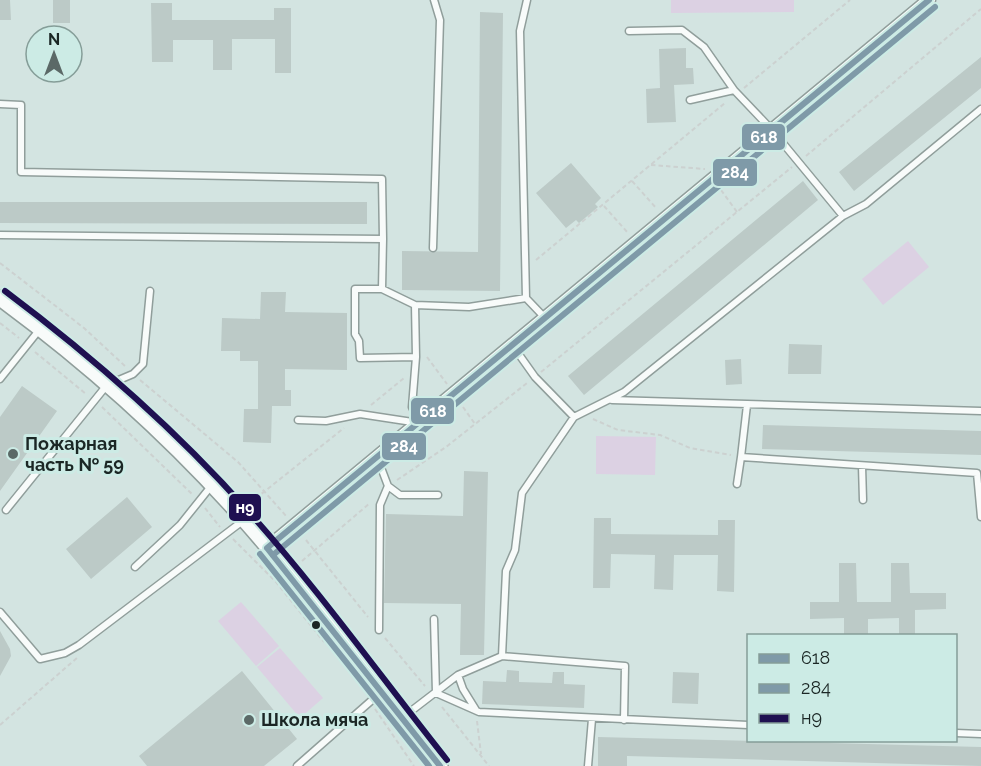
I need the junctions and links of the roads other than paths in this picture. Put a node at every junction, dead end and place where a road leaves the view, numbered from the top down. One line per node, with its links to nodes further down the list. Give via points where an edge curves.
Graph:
1 (434, 0): 13 (lane, via 440,20)
2 (527, 0): 17 (lane, via 520,31)
3 (929, 0): 9 (street)
4 (629, 31): 5 (lane, via 682,30 704,47)
5 (735, 92): 6 (lane); 9 (lane)
6 (690, 100)
7 (0, 104): 12 (lane, via 21,105 21,172 382,179)
8 (981, 109): 10 (lane, via 866,204)
9 (772, 130): 10 (lane); 19 (street)
10 (843, 216): 25 (lane)
11 (0, 235): 12 (lane)
12 (382, 239): 14 (lane)
13 (433, 248)
14 (382, 289): 18 (lane); 22 (lane, via 355,289 355,334 360,358)
15 (150, 291): 24 (lane, via 143,364 133,374)
16 (0, 298): 20 (street)
17 (526, 298): 18 (lane, via 469,308); 19 (lane)
18 (415, 305): 22 (lane)
19 (546, 320): 21 (street)
20 (41, 328): 23 (lane); 24 (street)
21 (513, 346): 28 (lane, via 535,377); 30 (street)
22 (416, 357): 30 (lane, via 412,407)
23 (0, 379)
24 (106, 385): 35 (street); 39 (lane)
25 (611, 399): 26 (lane); 28 (lane)
26 (747, 405): 27 (lane); 32 (lane)
27 (981, 411)
28 (574, 417): 49 (lane, via 522,493 515,550 506,571)
29 (298, 420): 30 (lane, via 326,421 360,414)
30 (419, 423): 31 (street)
31 (377, 456): 36 (lane); 42 (street)
32 (741, 457): 33 (lane); 34 (lane)
33 (862, 466): 38 (lane); 41 (lane, via 977,473)
34 (737, 484)
35 (212, 485): 40 (street); 43 (lane, via 180,525)
36 (388, 486): 37 (lane, via 400,495); 48 (lane, via 380,505)
37 (438, 495)
38 (862, 500)
39 (6, 510)
40 (245, 513): 42 (street); 44 (lane)
41 (981, 517)
42 (267, 548): 51 (street)
43 (135, 567)
44 (133, 606): 45 (lane, via 65,653 40,659); 46 (lane)
45 (0, 612)
46 (139, 612)
47 (434, 619): 52 (lane)
48 (379, 630)
49 (502, 656): 50 (lane); 56 (lane, via 625,666)
50 (458, 675): 52 (lane); 53 (lane)
51 (380, 693): 54 (street); 60 (lane)
52 (434, 694): 53 (lane); 54 (lane)
53 (477, 711): 55 (lane)
54 (401, 719): 61 (street)
55 (592, 719): 56 (lane); 62 (lane)
56 (624, 720): 57 (lane)
57 (747, 724)
58 (957, 733): 59 (lane)
59 (981, 734)
60 (297, 766)
61 (440, 766)
62 (588, 766)

